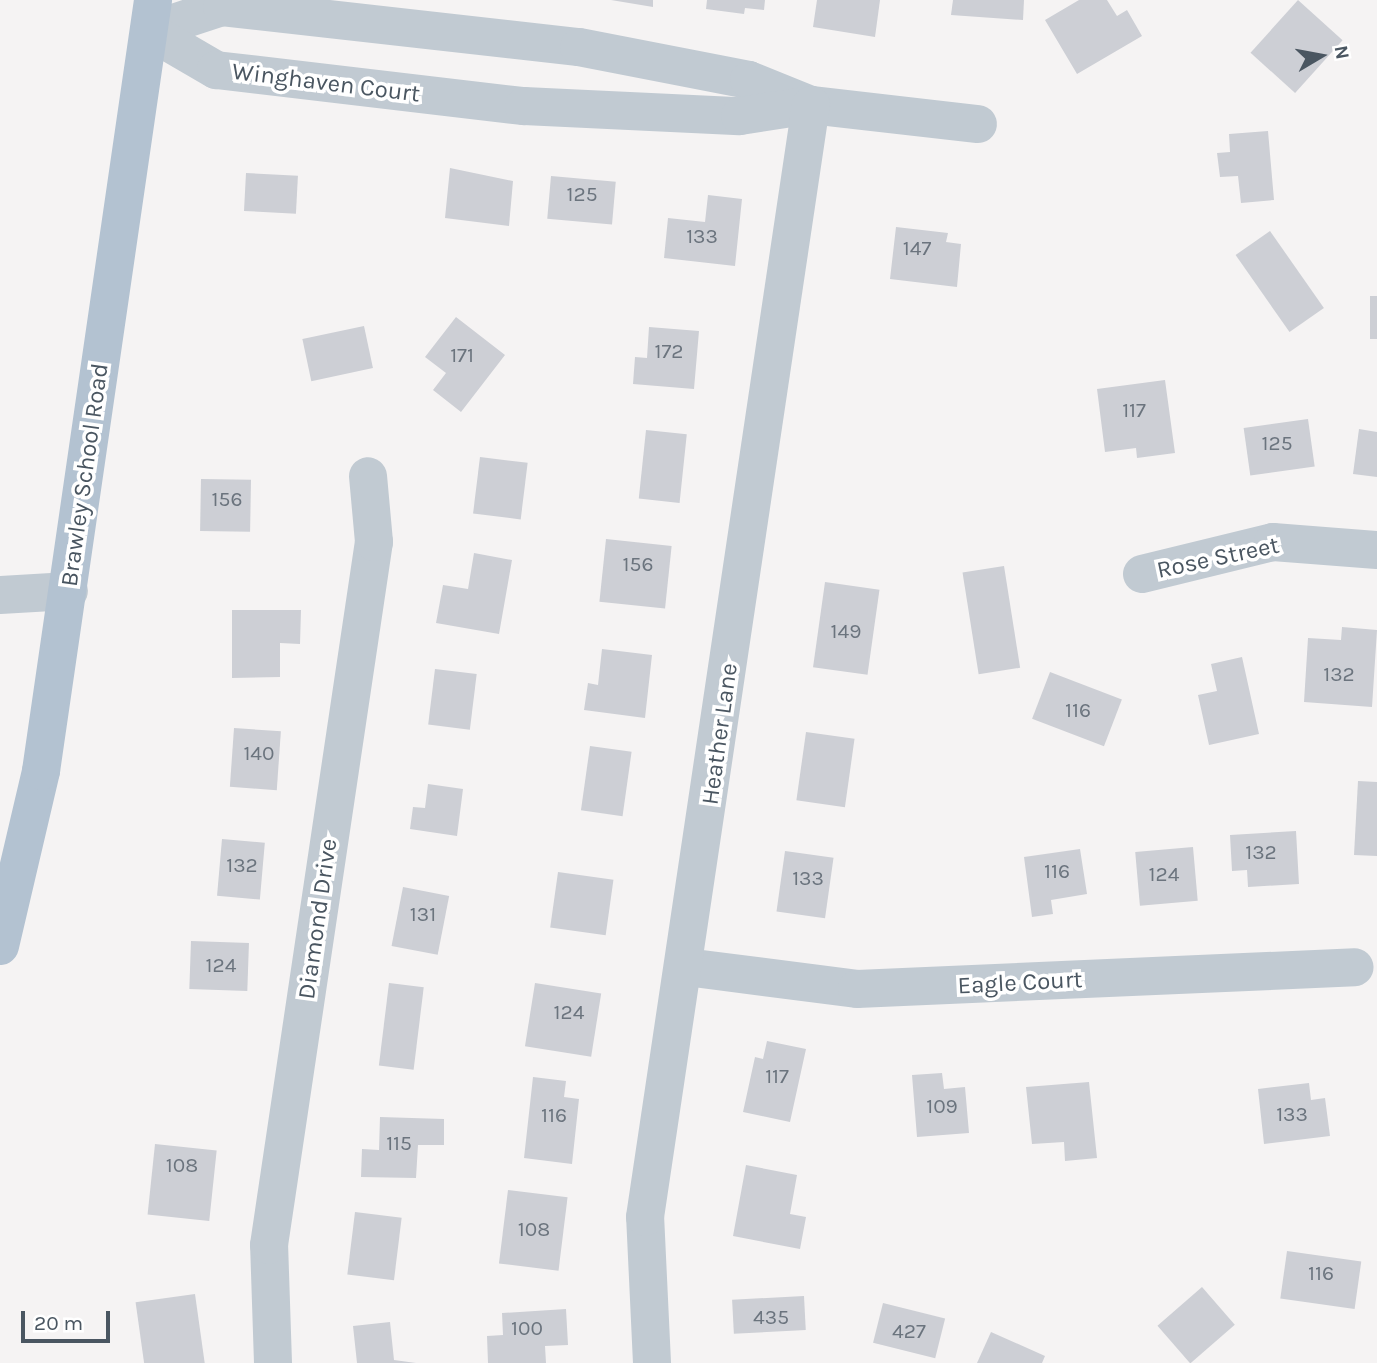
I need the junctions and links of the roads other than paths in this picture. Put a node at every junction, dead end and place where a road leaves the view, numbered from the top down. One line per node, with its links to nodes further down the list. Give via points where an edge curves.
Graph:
1 (151, 16): 2 (street, Winghaven Court, via 236,8 579,47 749,80); 2 (street, Winghaven Court, via 216,70 524,106 740,116); 7 (main road, Brawley School Road)
2 (811, 105): 3 (street, Winghaven Court); 10 (street, Heather Lane)
3 (978, 124)
4 (368, 476): 12 (street, Diamond Drive, via 374,542 269,1245)
5 (1377, 550): 6 (street, Rose Street, via 1273,542)
6 (1142, 574)
7 (69, 591): 8 (street); 9 (main road, Brawley School Road, via 41,771)
8 (0, 595)
9 (0, 946)
10 (686, 967): 11 (street, Eagle Court, via 857,989); 13 (street, Heather Lane, via 645,1217)
11 (1355, 967)
12 (273, 1363)
13 (652, 1363)

